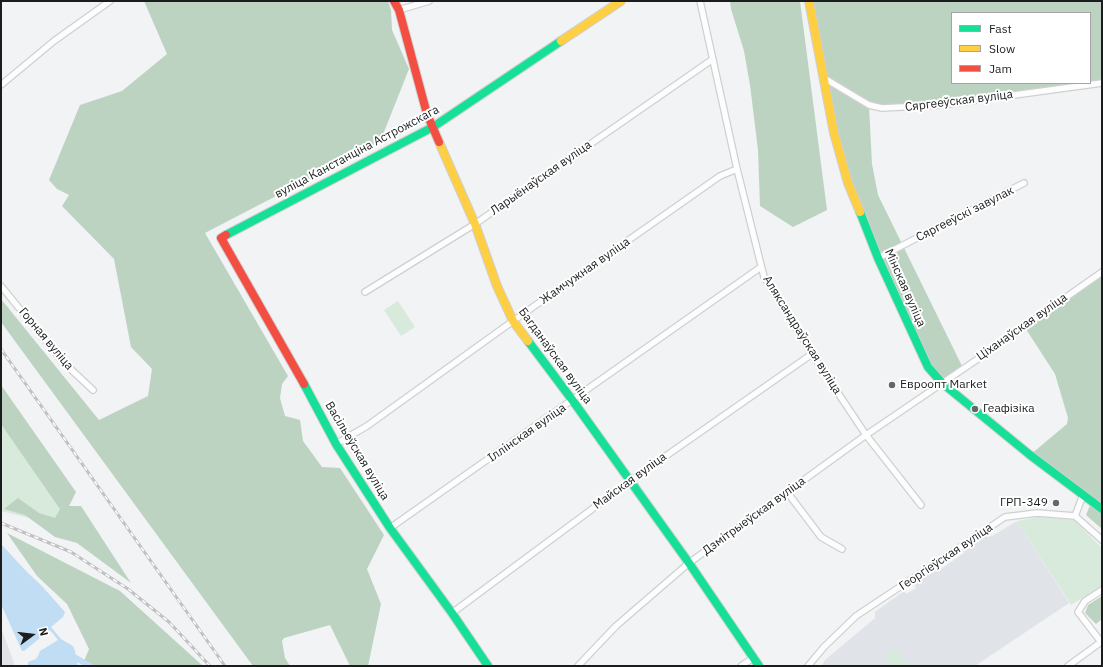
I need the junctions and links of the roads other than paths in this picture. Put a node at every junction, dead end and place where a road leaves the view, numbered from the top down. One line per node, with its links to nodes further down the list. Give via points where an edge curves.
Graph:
1 (110, 1): 11 (street, via 54,41)
2 (394, 1): 7 (street, Багданаўская вуліца)
3 (429, 1): 7 (street)
4 (621, 1): 12 (street, вуліца Канстанціна Астрожскага)
5 (700, 1): 8 (street, Аляксандраўская вуліца)
6 (809, 1): 9 (street, Мінская вуліца)
7 (399, 10): 12 (street, Багданаўская вуліца, via 427,114)
8 (713, 59): 13 (street, Аляксандраўская вуліца); 15 (street, Ларыёнаўская вуліца)
9 (824, 78): 10 (street, Сяргееўская вуліца, via 869,105 882,108 941,105); 17 (street, Мінская вуліца, via 834,133 848,183)
10 (1102, 83)
11 (1, 85)
12 (433, 127): 15 (street, Багданаўская вуліца); 16 (street, вуліца Канстанціна Астрожскага)
13 (737, 169): 18 (street, Аляксандраўская вуліца); 22 (street, Жамчужная вуліца, via 720,176)
14 (1024, 183): 17 (street, Сяргееўскі завулак)
15 (475, 224): 21 (street, Ларыёнаўская вуліца); 22 (street, Багданаўская вуліца, via 497,286)
16 (221, 238): 28 (street, Васільеўская вуліца)
17 (878, 258): 24 (street, Мінская вуліца, via 928,367)
18 (761, 267): 23 (street, Аляксандраўская вуліца, via 771,289); 26 (street, Іллінская вуліца)
19 (1102, 272): 24 (street, Ціханаўская вуліца)
20 (1, 286): 25 (street, Горная вуліца, via 63,362)
21 (365, 292)
22 (513, 321): 26 (street, Багданаўская вуліца); 28 (street, Жамчужная вуліца, via 367,426)
23 (812, 354): 27 (street, Аляксандраўская вуліца); 29 (street, Майская вуліца)
24 (942, 383): 27 (street, Дзмітрыеўская вуліца); 31 (street, Мінская вуліца)
25 (93, 390)
26 (572, 401): 29 (street, Багданаўская вуліца); 35 (street, Іллінская вуліца)
27 (866, 435): 30 (street, Дзмітрыеўская вуліца); 32 (street, Аляксандраўская вуліца)
28 (336, 444): 35 (street, Васільеўская вуліца)
29 (630, 481): 38 (street, Багданаўская вуліца); 40 (street, Майская вуліца)
30 (787, 492): 37 (street, via 821,538); 38 (street, Дзмітрыеўская вуліца)
31 (1083, 495): 33 (street, Мінская вуліца); 34 (street)
32 (921, 505)
33 (1102, 509)
34 (1075, 516): 36 (street); 46 (street, Георгіеўская вуліца, via 1037,513 1005,517 856,616)
35 (390, 528): 40 (street, Васільеўская вуліца)
36 (1102, 540)
37 (842, 549)
38 (689, 563): 41 (street, Багданаўская вуліца); 43 (street, Дзмітрыеўская вуліца, via 616,626)
39 (1102, 590): 47 (street, via 1085,601 1078,612 1102,642)
40 (452, 613): 42 (street, Васільеўская вуліца)
41 (753, 658): 44 (street); 45 (street, Багданаўская вуліца)
42 (488, 666)
43 (578, 666)
44 (741, 666)
45 (759, 666)
46 (808, 666)
47 (1068, 666)

